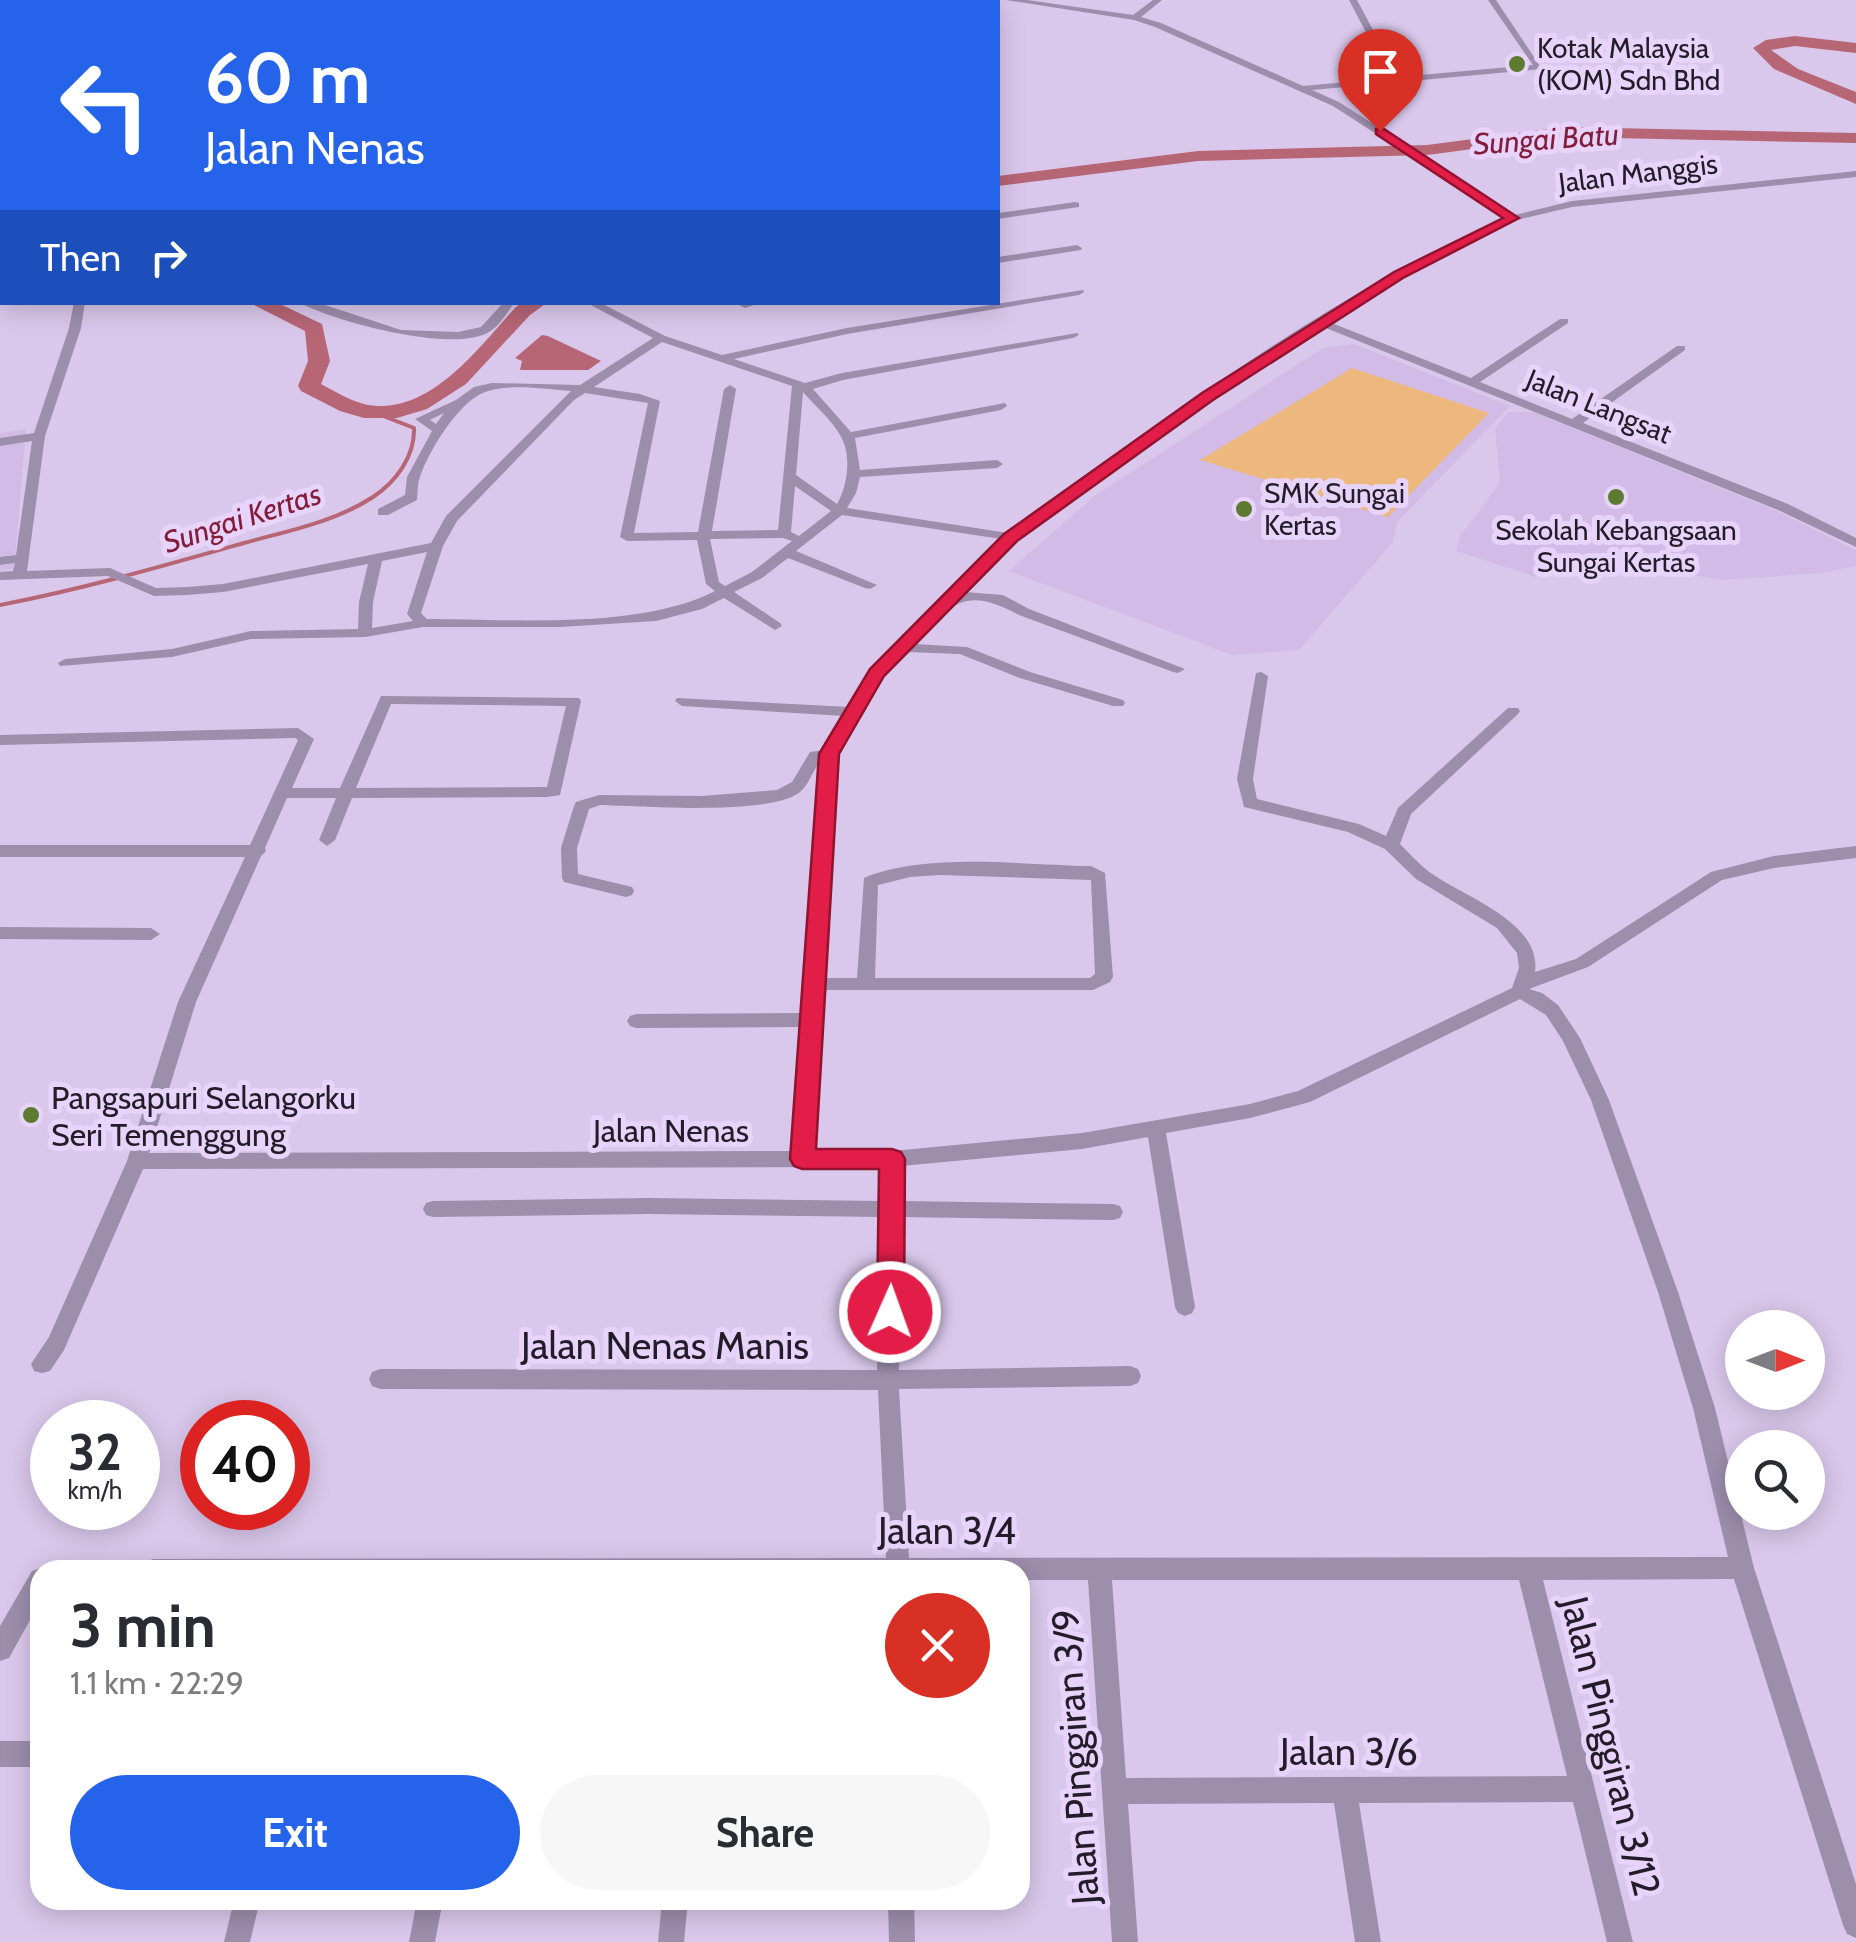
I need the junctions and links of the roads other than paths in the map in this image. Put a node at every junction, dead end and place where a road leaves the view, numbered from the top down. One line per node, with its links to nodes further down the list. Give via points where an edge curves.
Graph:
1 (1010, 0): 5 (street)
2 (1158, 0): 5 (street)
3 (1353, 0): 6 (street)
4 (1492, 0): 6 (street, via 1539,66)
5 (1135, 18): 7 (street)
6 (1395, 79): 7 (street)
7 (1301, 88): 11 (street)
8 (1856, 174): 11 (street, Jalan Manggis, via 1572,204)
9 (1075, 205): 10 (street)
10 (1000, 216)
11 (1513, 218): 22 (street, Jalan Manggis)
12 (1077, 248): 13 (street)
13 (1000, 260)
14 (1079, 292): 15 (street)
15 (1000, 302)
16 (79, 305): 35 (street)
17 (312, 305): 18 (street, via 400,333 458,334 485,330)
18 (507, 305)
19 (596, 305): 24 (street)
20 (966, 307): 27 (street)
21 (1564, 321): 28 (street)
22 (1320, 322): 28 (street, Jalan Langsat); 45 (street, Jalan Manggis)
23 (1073, 335): 29 (street)
24 (661, 338): 27 (street); 30 (street)
25 (1681, 348): 33 (street)
26 (1438, 354): 28 (street)
27 (724, 358): 29 (street)
28 (1480, 377): 33 (street, Jalan Langsat)
29 (801, 386): 36 (street); 40 (street)
30 (582, 389): 42 (street, via 486,388 465,400 436,429 412,476 412,496); 44 (street, via 655,404 627,537); 48 (street, via 452,519)
31 (730, 389): 44 (street)
32 (1001, 406): 36 (street)
33 (1580, 418): 34 (street); 47 (street, Jalan Langsat)
34 (1630, 434)
35 (39, 436): 37 (street); 52 (street)
36 (848, 436): 39 (street)
37 (0, 442)
38 (997, 464): 39 (street)
39 (854, 474): 41 (street)
40 (788, 476): 41 (street); 43 (street)
41 (839, 510): 45 (street); 46 (street)
42 (383, 512)
43 (784, 534): 44 (street); 46 (street)
44 (704, 538): 55 (street, via 713,584)
45 (1010, 538): 56 (street, Jalan Manggis)
46 (806, 540): 49 (street)
47 (1856, 542)
48 (436, 546): 50 (street); 57 (street, via 414,614)
49 (788, 554): 54 (street); 55 (street)
50 (376, 556): 52 (street, via 224,588 154,592 116,575); 59 (street)
51 (0, 561): 52 (street)
52 (22, 565): 53 (street)
53 (0, 576)
54 (870, 585)
55 (724, 594): 57 (street, via 656,617); 58 (street)
56 (948, 601): 60 (street, Jalan Manggis); 62 (street, via 998,598)
57 (423, 623): 59 (street)
58 (775, 626)
59 (366, 633): 61 (street, via 251,635 172,653)
60 (902, 648): 65 (street, via 962,650); 67 (street, Jalan Manggis, via 876,673)
61 (65, 663)
62 (1178, 669)
63 (1261, 676): 73 (street, via 1245,778 1250,803 1353,828)
64 (682, 701): 67 (street)
65 (1118, 703)
66 (1513, 711): 73 (street, via 1404,812)
67 (854, 712): 69 (street, Jalan Manggis)
68 (0, 740): 71 (street, via 298,733 306,738)
69 (829, 754): 77 (street, via 815,756 792,791 780,796 599,800 582,806 569,848 570,878); 80 (street, Jalan Manggis)
70 (346, 792): 70 (street, via 554,792 574,702 386,700); 71 (street); 72 (street)
71 (284, 793): 75 (street)
72 (328, 840)
73 (1390, 846): 82 (street, via 1516,936 1528,968)
74 (0, 851): 75 (street)
75 (258, 851): 88 (street, via 188,1002)
76 (1856, 852): 82 (street, Jalan Nenas, via 1717,876 1582,963)
77 (626, 890)
78 (0, 933): 79 (street)
79 (151, 934)
80 (812, 984): 81 (street); 83 (street, Jalan Manggis)
81 (866, 984): 81 (street, via 1094,984 1104,978 1096,874 892,872 870,882)
82 (1521, 987): 85 (street, Jalan Nenas, via 1303,1097); 101 (street, via 1552,1010 1600,1100 1688,1358)
83 (810, 1020): 84 (street); 86 (street, Jalan Manggis)
84 (636, 1021)
85 (1156, 1128): 87 (street, Jalan Nenas); 92 (street)
86 (802, 1159): 87 (street, Jalan Nenas); 88 (street, Jalan Nenas)
87 (892, 1159): 90 (street)
88 (138, 1161): 93 (street)
89 (434, 1209): 90 (street)
90 (894, 1209): 91 (street); 96 (street)
91 (1113, 1212)
92 (1184, 1306)
93 (42, 1364)
94 (1130, 1376): 96 (street, Jalan Nenas Manis)
95 (380, 1379): 96 (street, Jalan Nenas Manis)
96 (888, 1380): 97 (street)
97 (898, 1560)
98 (1030, 1568): 99 (street, Jalan 3/4)
99 (1100, 1568): 100 (street, Jalan 3/4); 108 (street, Jalan Pinggiran 3/9)
100 (1528, 1568): 101 (street, Jalan 3/4); 107 (street, Jalan Pinggiran 3/12)
101 (1742, 1568): 113 (street)
102 (30, 1596): 103 (street)
103 (0, 1649)
104 (0, 1754): 105 (street)
105 (30, 1754)
106 (1344, 1788): 107 (street, Jalan 3/6); 108 (street, Jalan 3/6); 119 (street)
107 (1582, 1789): 120 (street, Jalan Pinggiran 3/12)
108 (1115, 1791): 118 (street, Jalan Pinggiran 3/9)
109 (245, 1910): 114 (street)
110 (428, 1910): 115 (street)
111 (674, 1910): 116 (street)
112 (902, 1910): 117 (street)
113 (1856, 1925)
114 (237, 1942)
115 (422, 1942)
116 (671, 1942)
117 (902, 1942)
118 (1125, 1942)
119 (1368, 1942)
120 (1620, 1942)

